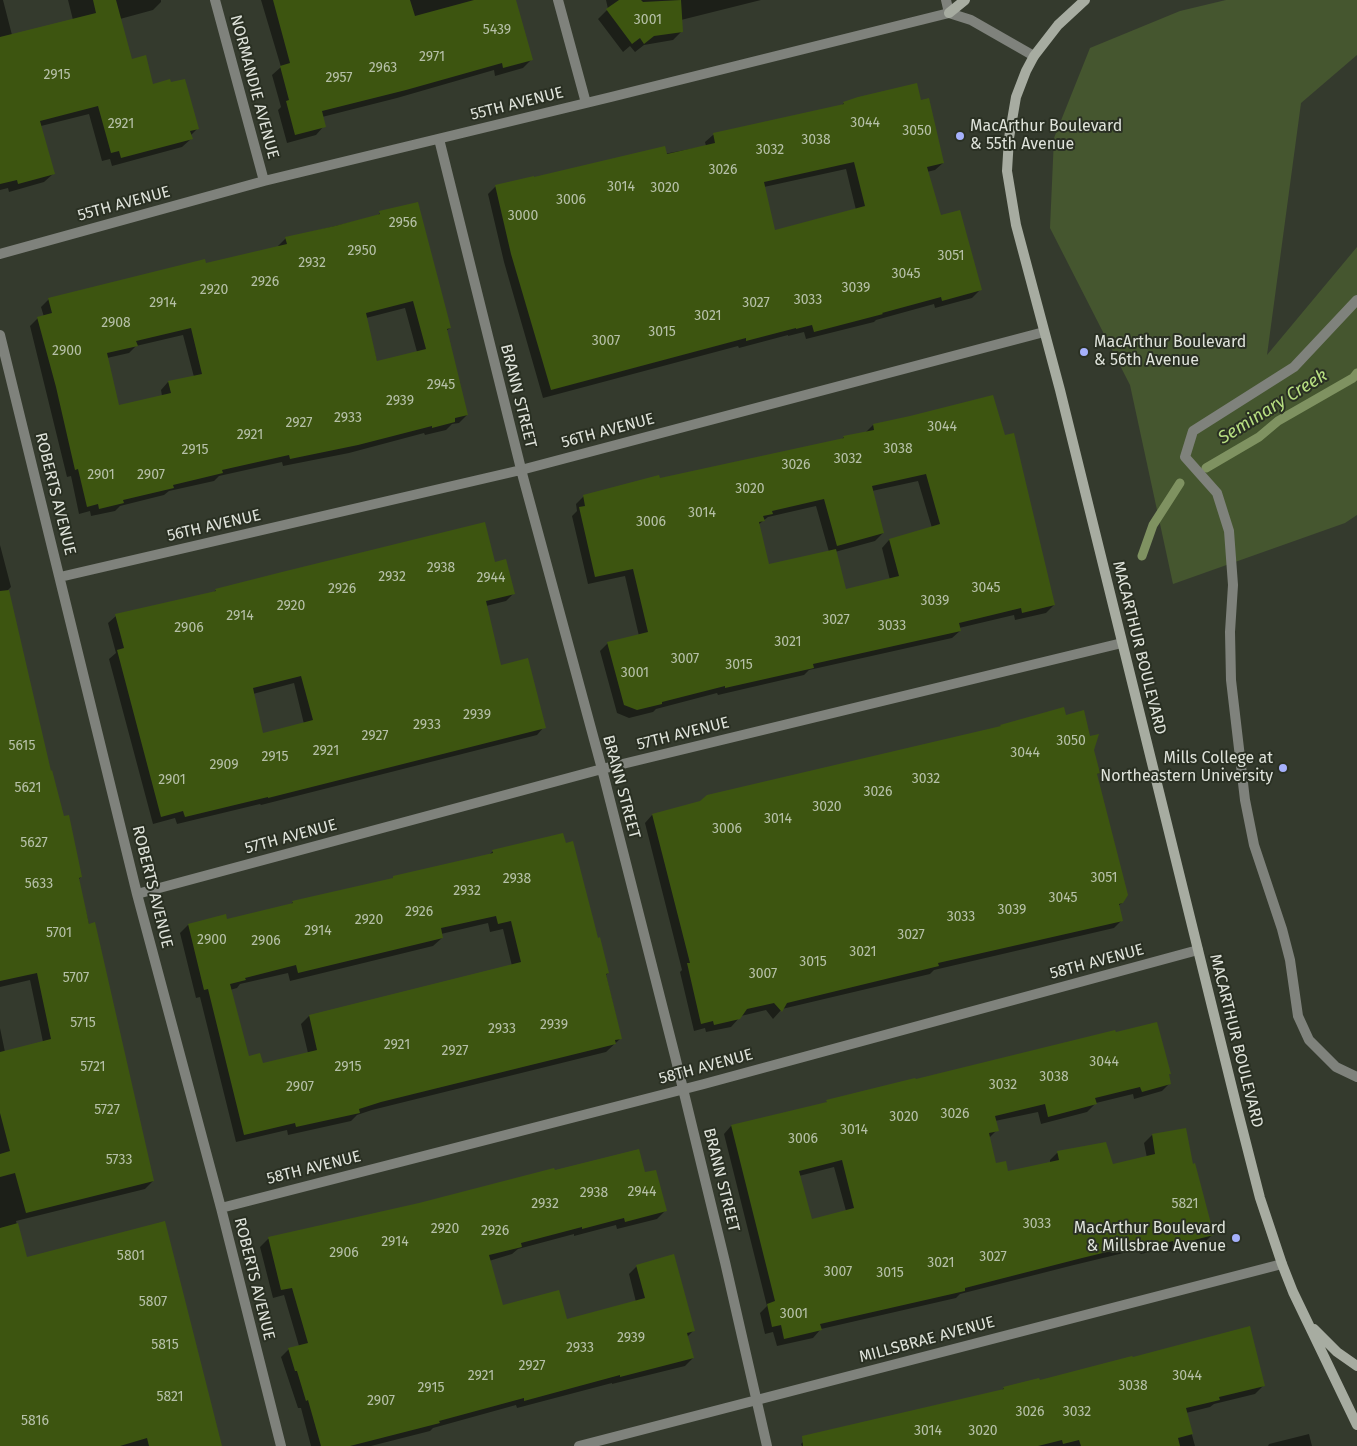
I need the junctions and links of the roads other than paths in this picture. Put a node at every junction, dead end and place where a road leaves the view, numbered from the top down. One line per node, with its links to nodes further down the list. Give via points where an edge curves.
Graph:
1 (215, 0): 10 (street, NORMANDIE AVENUE)
2 (558, 0): 8 (street)
3 (946, 0): 6 (street)
4 (965, 0): 6 (main road)
5 (1085, 0): 7 (main road, MACARTHUR BOULEVARD, via 1058,25)
6 (949, 13): 7 (street, via 972,20); 8 (street, 55TH AVENUE)
7 (1034, 56): 13 (main road, MACARTHUR BOULEVARD, via 1016,96 1007,171 1016,225)
8 (586, 103): 9 (street, 55TH AVENUE)
9 (439, 138): 10 (street, 55TH AVENUE); 15 (street, BRANN STREET)
10 (264, 181): 11 (street, 55TH AVENUE)
11 (0, 254)
12 (1357, 300): 21 (street, via 1294,367 1193,431 1185,457 1217,493 1229,531 1233,585 1231,680 1244,800 1254,845 1290,960 1298,1016 1309,1040 1336,1067)
13 (1044, 332): 15 (street, 56TH AVENUE); 17 (main road, MACARTHUR BOULEVARD)
14 (0, 335): 16 (street, ROBERTS AVENUE)
15 (521, 470): 16 (street, 56TH AVENUE); 18 (street, BRANN STREET)
16 (60, 577): 19 (street, ROBERTS AVENUE)
17 (1122, 643): 18 (street, 57TH AVENUE); 20 (main road, MACARTHUR BOULEVARD)
18 (602, 769): 19 (street, 57TH AVENUE); 22 (street, BRANN STREET)
19 (137, 894): 23 (street, ROBERTS AVENUE)
20 (1198, 950): 22 (street, 58TH AVENUE); 24 (main road, MACARTHUR BOULEVARD, via 1256,1180)
21 (1357, 1077)
22 (683, 1089): 23 (street, 58TH AVENUE); 27 (street, BRANN STREET)
23 (221, 1208): 29 (street, ROBERTS AVENUE)
24 (1282, 1264): 25 (main road, MACARTHUR BOULEVARD); 27 (street, MILLSBRAE AVENUE)
25 (1308, 1323): 26 (main road, via 1337,1352); 28 (main road, MACARTHUR BOULEVARD)
26 (1357, 1366)
27 (756, 1400): 30 (street, MILLSBRAE AVENUE); 31 (street, BRANN STREET)
28 (1357, 1425)
29 (281, 1446)
30 (579, 1446)
31 (767, 1446)

